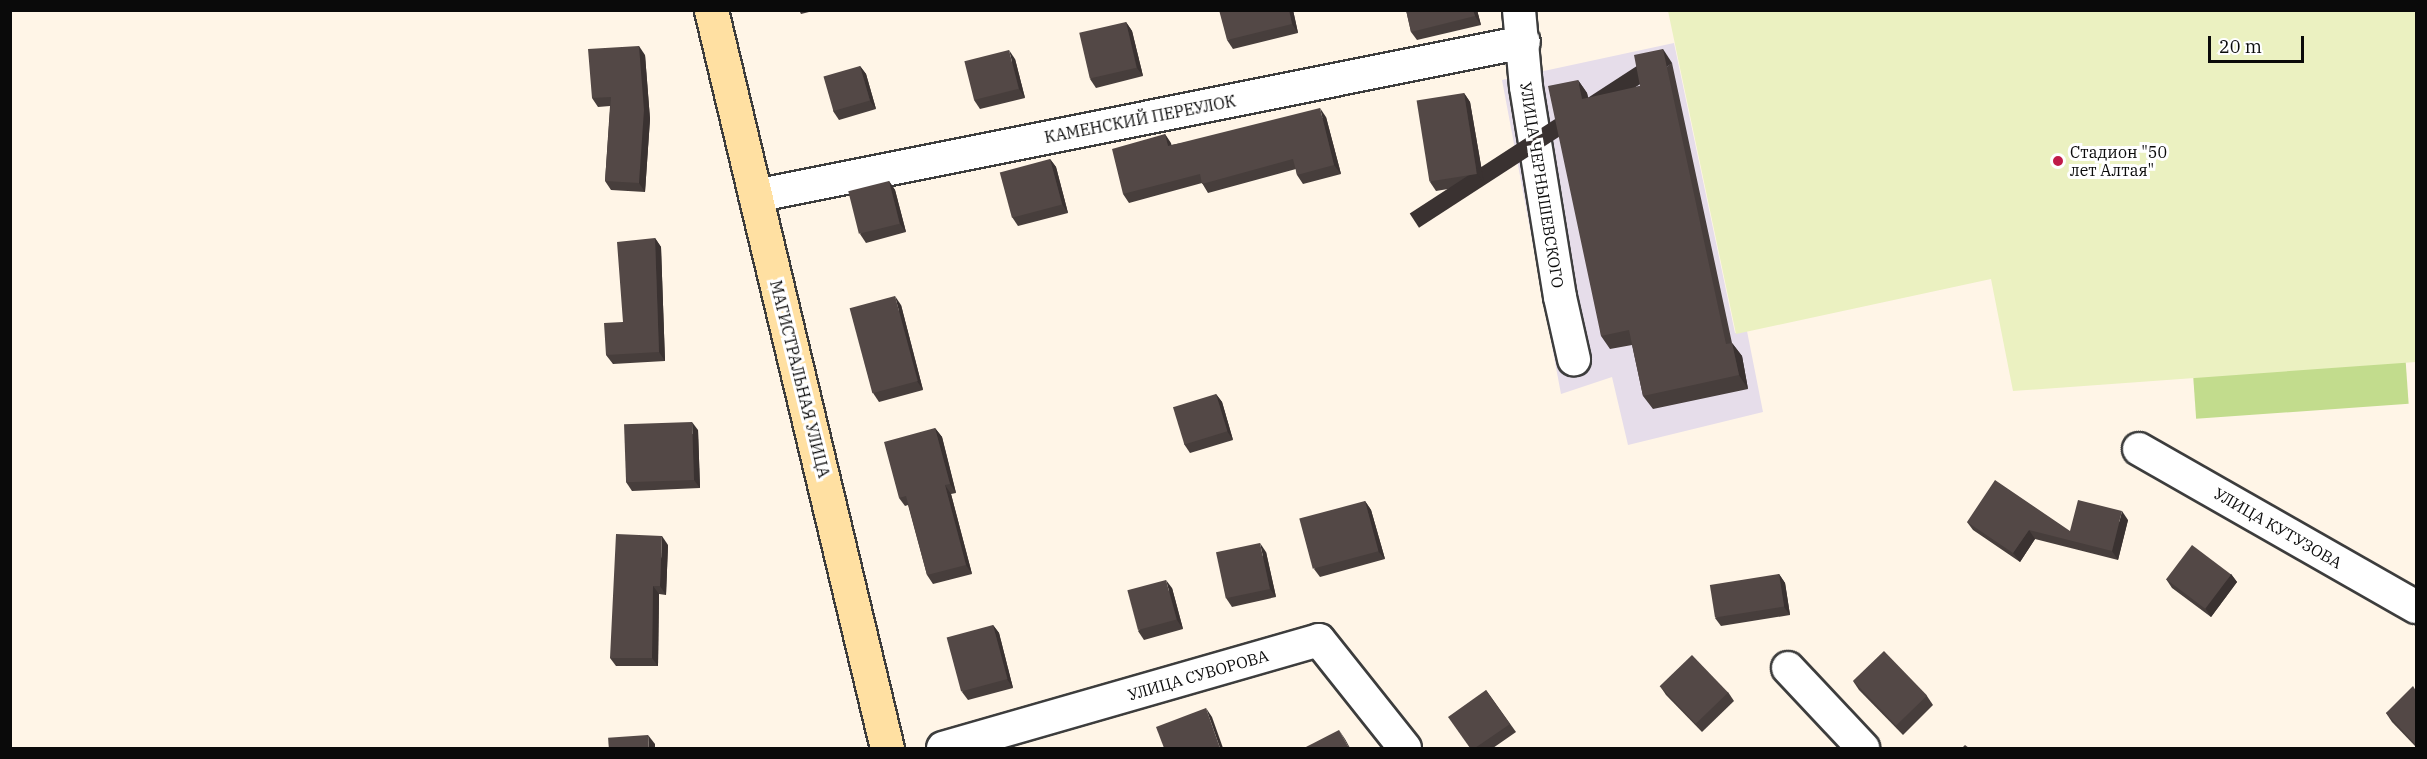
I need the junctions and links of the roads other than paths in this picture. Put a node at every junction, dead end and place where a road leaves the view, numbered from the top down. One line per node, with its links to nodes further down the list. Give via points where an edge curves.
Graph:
1 (711, 10): 4 (street, МАГИСТРАЛЬНАЯ УЛИЦА)
2 (1519, 10): 3 (street, УЛИЦА ЧЕРНЫШЕВСКОГО)
3 (1524, 42): 4 (street, КАМЕНСКИЙ ПЕРЕУЛОК); 5 (street, УЛИЦА ЧЕРНЫШЕВСКОГО, via 1528,99 1560,297)
4 (755, 195): 9 (street, МАГИСТРАЛЬНАЯ УЛИЦА)
5 (1574, 358)
6 (2139, 449): 7 (street, УЛИЦА КУТУЗОВА)
7 (2416, 607)
8 (1788, 668): 12 (street)
9 (887, 748)
10 (943, 748): 11 (street, УЛИЦА СУВОРОВА, via 1319,640)
11 (1406, 748)
12 (1863, 748)

